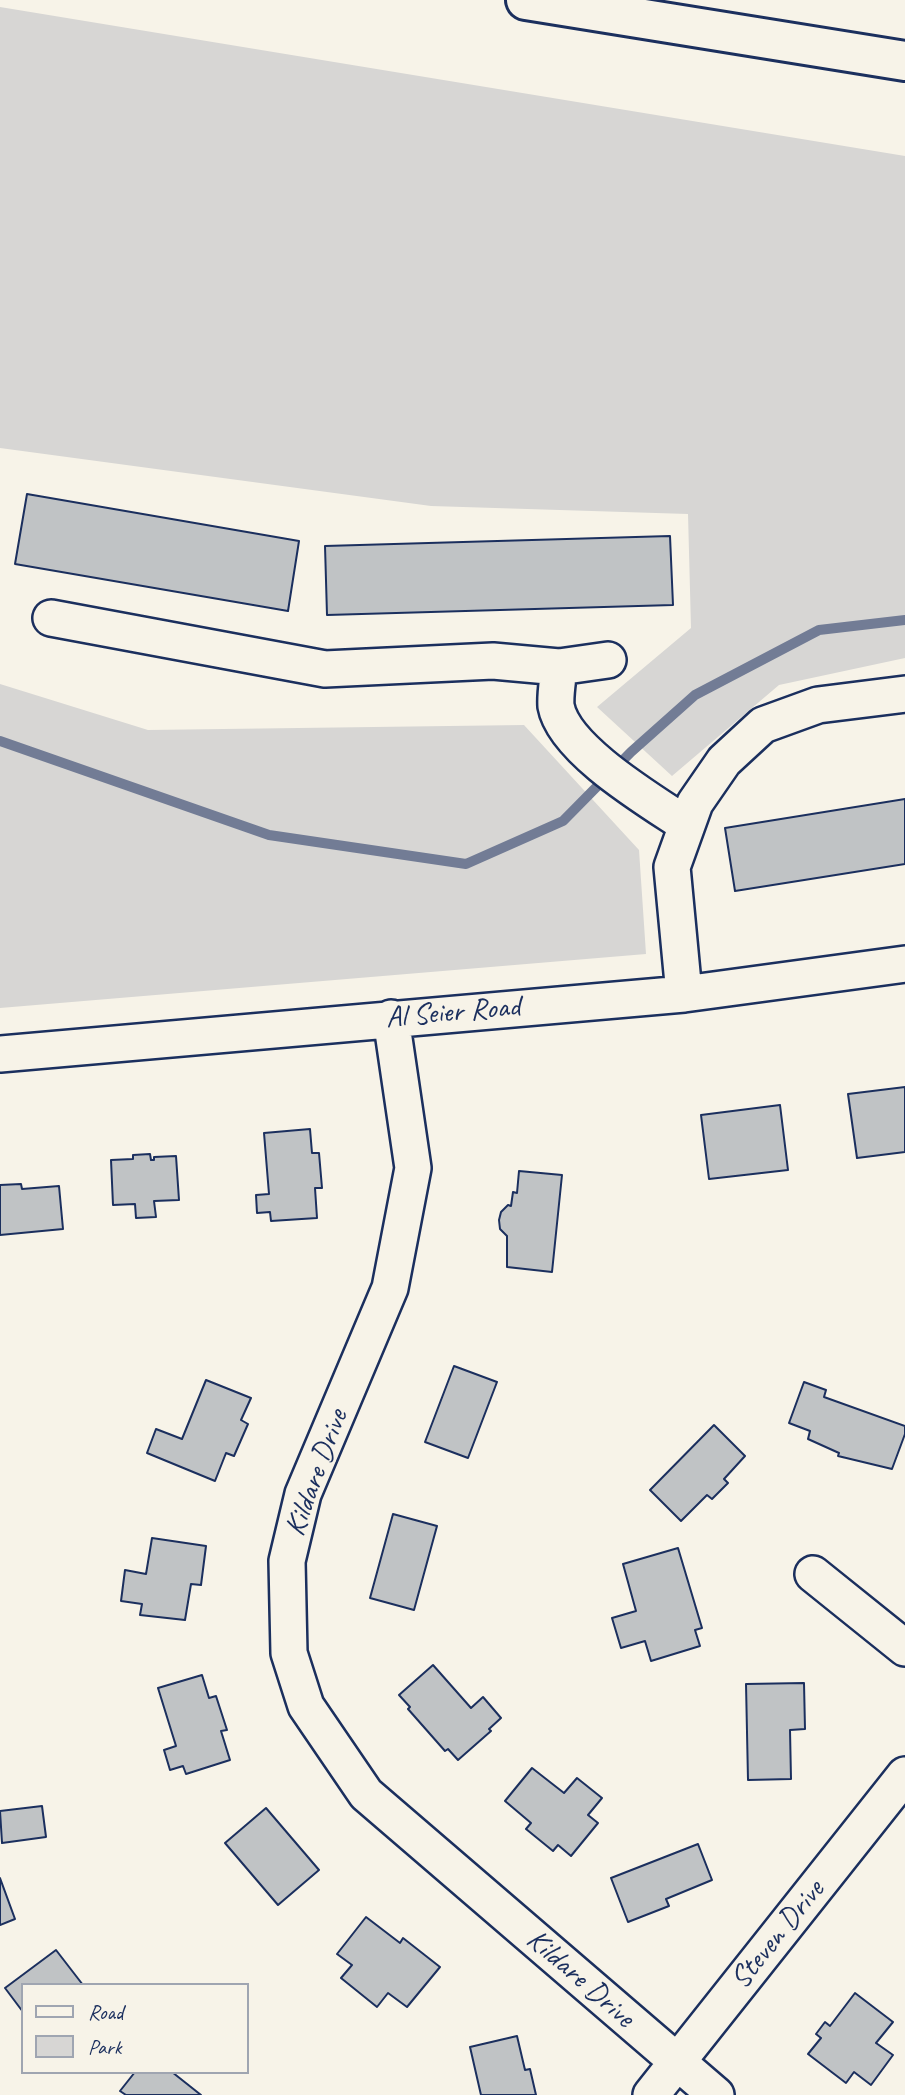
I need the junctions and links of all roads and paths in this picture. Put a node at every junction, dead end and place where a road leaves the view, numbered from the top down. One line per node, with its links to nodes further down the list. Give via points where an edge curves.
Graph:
1 (526, 0): 2 (highway)
2 (905, 61)
3 (51, 618): 5 (street, via 325,669 493,661)
4 (608, 660): 5 (street)
5 (559, 667): 7 (street, via 556,706 567,732 629,788)
6 (905, 694): 7 (street, via 818,705 763,725 724,761 695,803)
7 (687, 825): 9 (street, via 672,867)
8 (905, 964): 9 (street, Al Seier Road)
9 (684, 994): 10 (street, Al Seier Road)
10 (391, 1018): 11 (street, Al Seier Road); 15 (street, Kildare Drive, via 413,1168 390,1288 303,1494 286,1561 289,1653 306,1706 366,1794)
11 (0, 1054)
12 (813, 1574): 13 (street)
13 (905, 1648)
14 (905, 1775): 15 (street, Steven Drive)
15 (676, 2062): 16 (street, Steven Drive); 17 (street, Kildare Drive)
16 (651, 2095)
17 (716, 2095)

